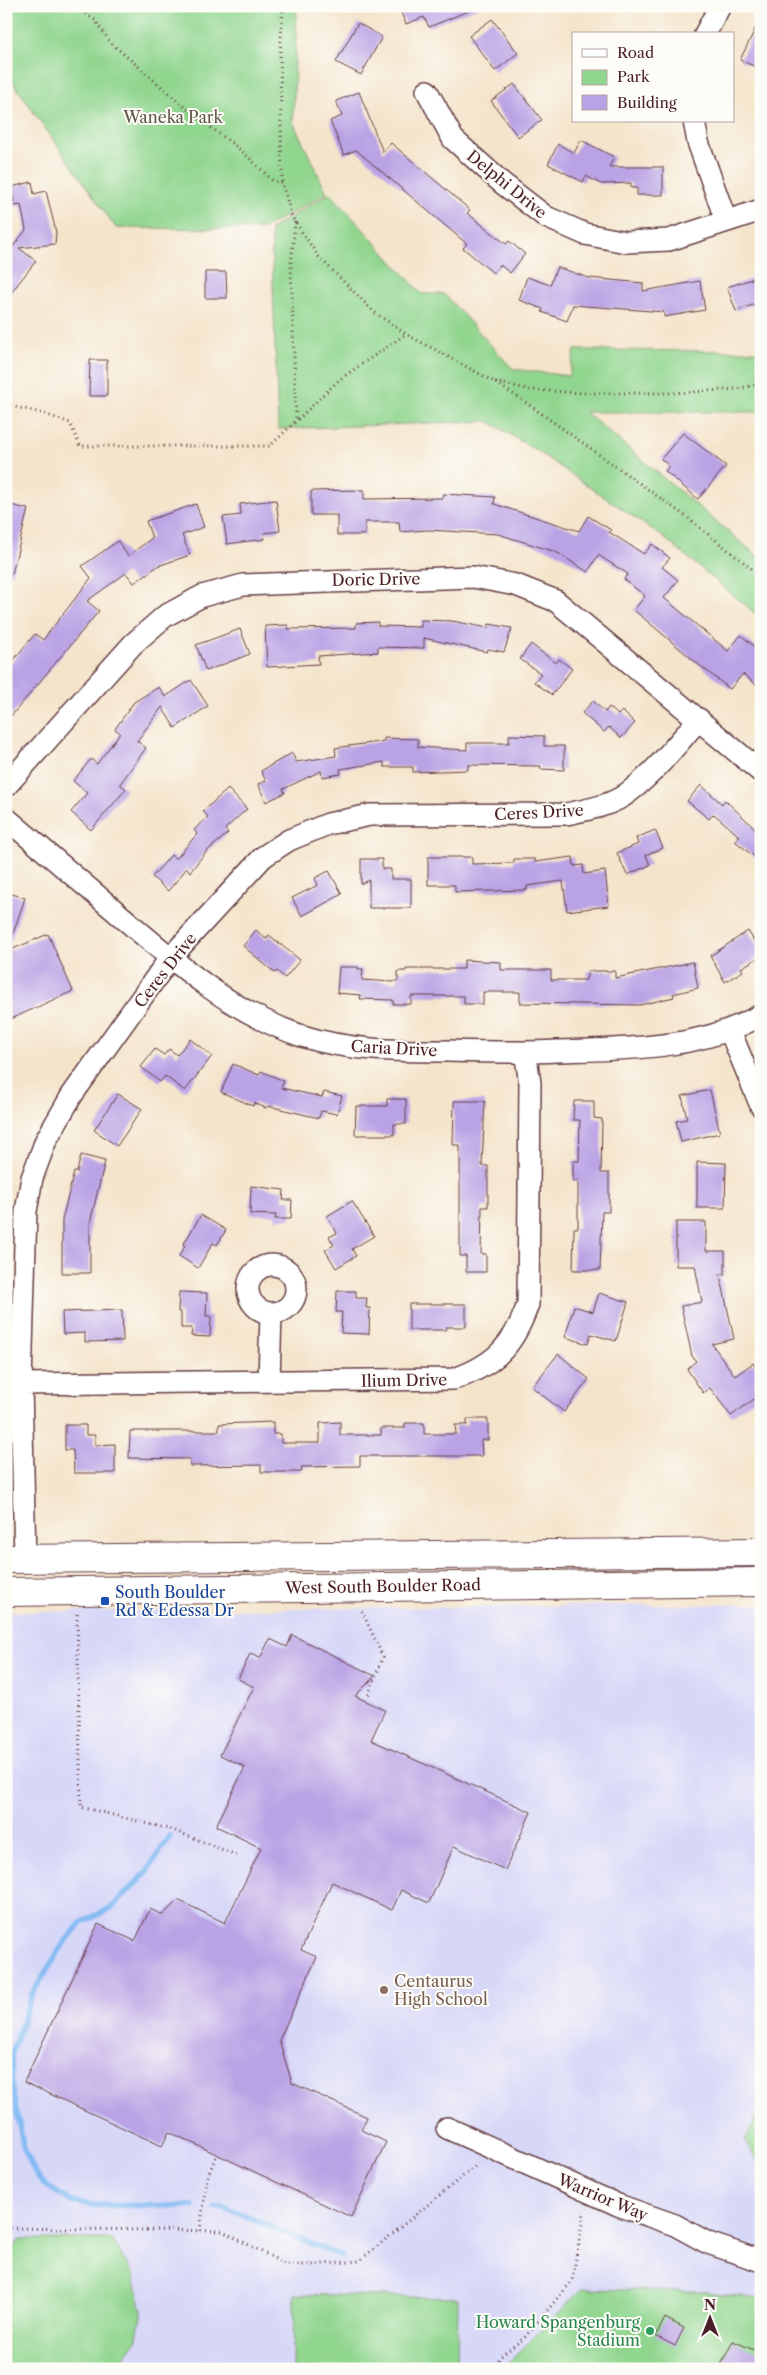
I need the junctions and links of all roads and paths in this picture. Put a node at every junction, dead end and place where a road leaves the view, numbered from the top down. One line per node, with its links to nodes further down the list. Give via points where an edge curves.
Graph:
1 (73, 6): 7 (path, via 95,20 110,42 187,109 242,151 273,181)
2 (283, 6): 7 (path, via 280,54)
3 (720, 6): 4 (street)
4 (706, 32)
5 (426, 91): 10 (street, Delphi Drive, via 453,139 546,217 585,234 626,242 668,240)
6 (694, 122): 10 (street)
7 (282, 183): 9 (path)
8 (761, 210): 10 (street, Delphi Drive)
9 (296, 221): 11 (path, via 318,256 374,312); 15 (path, via 291,265)
10 (726, 222)
11 (406, 334): 12 (path); 15 (path, via 340,379)
12 (493, 381): 13 (path, via 532,390 592,393 676,393); 16 (path, via 684,515)
13 (761, 384)
14 (6, 405): 15 (path, via 70,423 80,446 270,446)
15 (296, 420)
16 (761, 576)
17 (699, 720): 18 (street, Doric Drive); 19 (street, Doric Drive, via 556,601 516,585 473,577 243,585 202,596 165,616 133,644); 21 (street, Ceres Drive, via 644,780 620,798 594,809 566,814 370,816 328,824 289,840 263,857)
18 (761, 772)
19 (6, 786)
20 (6, 818): 21 (street, Caria Drive)
21 (170, 958): 24 (street, Caria Drive, via 197,980 254,1015 302,1036 353,1048 393,1051); 28 (street, Ceres Drive, via 72,1095 46,1140 32,1178 26,1211)
22 (761, 1015): 23 (street, Caria Drive)
23 (730, 1031): 24 (street, Caria Drive, via 695,1040 632,1049); 25 (street)
24 (525, 1052): 27 (street, Ilium Drive, via 530,1083 528,1304 520,1327 502,1353 476,1372 454,1379)
25 (761, 1106)
26 (271, 1314): 27 (street)
27 (269, 1381): 28 (street, Ilium Drive)
28 (21, 1384): 30 (street, Ceres Drive)
29 (761, 1552): 30 (main road, West South Boulder Road)
30 (16, 1559)
31 (761, 1582): 32 (main road, West South Boulder Road)
32 (6, 1592)
33 (361, 1608): 35 (path, via 383,1658)
34 (77, 1613): 36 (path, via 81,1807 173,1830)
35 (368, 1696)
36 (236, 1855)
37 (447, 2128): 40 (street, Warrior Way)
38 (217, 2154): 42 (path, via 207,2178)
39 (479, 2163): 42 (path, via 359,2261 287,2265 222,2231)
40 (588, 2191): 43 (street, Warrior Way, via 675,2225 708,2243); 44 (path, via 572,2280 526,2337 500,2357)
41 (6, 2228): 42 (path)
42 (200, 2231)
43 (761, 2261)
44 (494, 2369)

